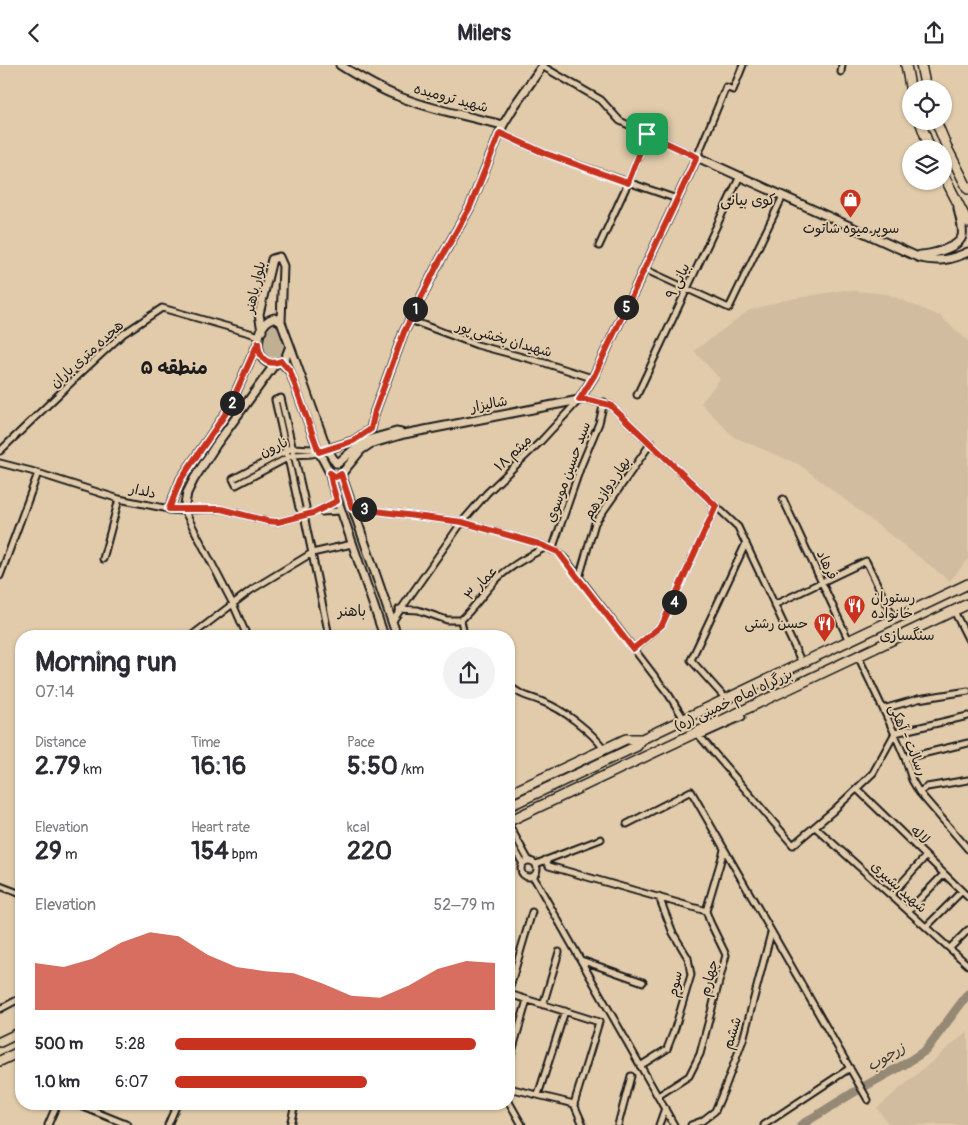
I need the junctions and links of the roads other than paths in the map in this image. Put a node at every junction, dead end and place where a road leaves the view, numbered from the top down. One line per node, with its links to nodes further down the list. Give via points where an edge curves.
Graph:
1 (340, 65): 10 (street, شهید ترومیده, via 396,95)
2 (743, 65): 12 (street, via 733,90 726,87)
3 (842, 65): 7 (street)
4 (906, 65): 8 (highway)
5 (921, 65): 9 (highway)
6 (542, 66): 10 (street); 11 (street, via 592,93 620,121)
7 (841, 72)
8 (909, 80)
9 (924, 80)
10 (502, 129): 15 (street, via 544,153); 27 (street, via 470,207)
11 (647, 134): 12 (street); 15 (street)
12 (697, 157): 14 (street); 19 (street)
13 (952, 161): 16 (highway)
14 (740, 176): 18 (street); 26 (street, بیانی ۹)
15 (628, 183): 19 (street); 22 (street)
16 (968, 189)
17 (951, 190): 20 (highway)
18 (783, 196): 24 (street); 26 (street, via 729,308)
19 (677, 199): 25 (street)
20 (956, 199): 21 (highway); 24 (street, via 963,232 961,240 936,253)
21 (968, 223)
22 (599, 246)
23 (968, 252): 24 (street, via 942,260)
24 (912, 255)
25 (644, 269): 26 (street); 32 (street)
26 (687, 289): 33 (street, بیانی ۹)
27 (410, 320): 32 (street, شهیدان بخشی پور, via 477,345); 36 (street, via 378,401)
28 (282, 322): 29 (street, via 270,319); 29 (street, بلوار باهنر, via 283,266 279,257 272,259 259,314); 30 (street)
29 (260, 336): 31 (street, via 261,357); 41 (street, هجده متری باران, via 162,308 123,334); 54 (street, via 228,410 181,479)
30 (290, 345): 31 (street, via 288,355); 39 (street)
31 (278, 363): 42 (street, via 290,371); 55 (street, via 194,479)
32 (592, 378): 34 (street)
33 (637, 395)
34 (579, 400): 35 (street); 37 (street, شالیزار); 59 (street, میثم ۱۸)
35 (604, 402): 38 (street); 63 (street, سید حسین موسوی)
36 (371, 429): 37 (street); 39 (street, via 353,441)
37 (374, 440): 45 (street, شالیزار, via 364,441); 48 (street, شالیزار)
38 (651, 443): 52 (street); 67 (street, بهار دوازدهم, via 595,523)
39 (327, 449): 42 (street); 45 (street)
40 (289, 450): 40 (street, via 281,398 275,400); 42 (street, نارون, via 313,449); 43 (street); 43 (street, نارون, via 233,479 236,485)
41 (0, 451)
42 (319, 452): 43 (street, نارون); 47 (street)
43 (290, 457): 58 (street, via 306,507)
44 (0, 463): 46 (street, دلدار)
45 (337, 463): 47 (street, via 331,467); 48 (street, via 341,465)
46 (38, 473): 49 (street, دلدار); 66 (street)
47 (330, 473): 48 (street, via 336,477); 51 (street)
48 (342, 473): 53 (street)
49 (118, 499): 54 (street, دلدار); 65 (street)
50 (783, 499): 68 (street, فرهاد)
51 (337, 501): 56 (street); 57 (street)
52 (716, 506): 60 (street, via 738,527); 86 (street, via 662,625)
53 (352, 508): 59 (street); 77 (street)
54 (169, 509): 55 (street, دلدار)
55 (184, 510): 58 (street, دلدار, via 221,509 278,522); 71 (street)
56 (341, 511): 57 (street); 61 (street)
57 (313, 513): 58 (street, دلدار)
58 (304, 515): 64 (street)
59 (462, 522): 62 (street); 73 (street, میثم ۱۸)
60 (746, 543): 72 (street); 91 (street, via 691,660)
61 (352, 544): 64 (street); 81 (street)
62 (546, 547): 63 (street); 76 (street, عمار ۳, via 495,581)
63 (552, 550): 67 (street, via 566,560)
64 (312, 553): 71 (street); 80 (street)
65 (103, 559)
66 (0, 576)
67 (578, 577): 86 (street)
68 (822, 582): 72 (street); 75 (street, via 866,561); 85 (street, فرهاد)
69 (968, 584): 75 (highway, بزرگراه امام خمینی (ره))
70 (968, 604): 74 (highway, بزرگراه امام خمینی (ره))
71 (233, 605): 78 (street); 79 (street)
72 (774, 605): 88 (street)
73 (399, 609): 76 (street, عمار ۳); 77 (street, میثم ۱۸)
74 (954, 611): 84 (street); 87 (highway, بزرگراه امام خمینی (ره))
75 (894, 619): 85 (highway, بزرگراه امام خمینی (ره))
76 (461, 620): 83 (street)
77 (392, 622): 82 (street)
78 (198, 630)
79 (244, 630)
80 (329, 630)
81 (382, 630)
82 (395, 630)
83 (464, 630)
84 (968, 639)
85 (849, 641): 88 (highway, بزرگراه امام خمینی (ره))
86 (633, 649): 95 (street)
87 (858, 656): 92 (street, رسالت - آهکی); 97 (highway, بزرگراه امام خمینی (ره))
88 (802, 663): 91 (highway, بزرگراه امام خمینی (ره))
89 (515, 691): 100 (street, via 545,702 572,718)
90 (968, 691): 92 (street, via 918,699)
91 (726, 699): 95 (highway, بزرگراه امام خمینی (ره))
92 (884, 709): 96 (street, رسالت - آهکی)
93 (968, 716): 96 (street)
94 (742, 717): 97 (street)
95 (684, 719): 98 (highway, بزرگراه امام خمینی (ره))
96 (895, 733): 101 (street, رسالت - آهکی); 103 (street, via 876,769)
97 (698, 735): 107 (highway, بزرگراه امام خمینی (ره)); 109 (street, via 793,845)
98 (642, 739): 100 (highway, بزرگراه امام خمینی (ره), via 626,739); 106 (highway, بزرگراه امام خمینی (ره), via 638,746)
99 (968, 743): 101 (street)
100 (604, 749): 104 (highway, بزرگراه امام خمینی (ره))
101 (906, 758): 105 (street, رسالت - آهکی)
102 (968, 779): 105 (street, via 927,787)
103 (857, 789): 109 (street); 115 (street, لاله)
104 (515, 791)
105 (919, 792): 112 (street, رسالت - آهکی)
106 (515, 803)
107 (515, 820)
108 (627, 824): 114 (street, via 691,791)
109 (814, 827): 125 (street, شهید بشیری)
110 (515, 834): 117 (street)
111 (602, 839): 116 (street)
112 (968, 849)
113 (515, 850): 119 (street)
114 (724, 850): 128 (street); 133 (street)
115 (926, 856): 120 (street, لاله); 125 (street)
116 (545, 860): 118 (street); 126 (street, via 549,866)
117 (529, 861): 118 (street); 119 (street)
118 (536, 864): 121 (street)
119 (523, 865): 121 (street, via 524,874)
120 (944, 874): 123 (street, لاله); 129 (street)
121 (533, 876): 136 (street)
122 (0, 886): 124 (street)
123 (962, 891): 127 (street, لاله); 131 (street)
124 (15, 892)
125 (891, 895): 129 (street, شهید بشیری)
126 (659, 897): 128 (street); 151 (street, سوم, via 672,933 688,958 691,975 667,1049)
127 (968, 897)
128 (706, 911): 156 (street, چهارم, via 726,955 710,1018 700,1054 689,1076)
129 (908, 911): 131 (street, شهید بشیری)
130 (532, 912): 138 (street)
131 (926, 927): 134 (street, شهید بشیری)
132 (968, 930): 134 (street)
133 (771, 933): 152 (street); 174 (street, ششم, via 743,1040 724,1090 715,1111)
134 (950, 948): 137 (street, شهید بشیری)
135 (558, 952): 143 (street)
136 (581, 960): 139 (street); 151 (street)
137 (968, 965)
138 (515, 970)
139 (643, 982)
140 (515, 996): 141 (street)
141 (528, 1000): 143 (street); 148 (street)
142 (15, 1001): 144 (street)
143 (543, 1005): 145 (street)
144 (0, 1009)
145 (565, 1011): 155 (street); 158 (street, via 599,1022)
146 (15, 1035): 147 (highway)
147 (0, 1042)
148 (515, 1042)
149 (15, 1054): 150 (highway)
150 (0, 1061)
151 (640, 1066): 156 (street)
152 (851, 1070): 157 (street); 175 (street)
153 (631, 1076): 171 (street)
154 (515, 1089): 155 (street)
155 (538, 1095): 158 (street)
156 (658, 1096): 159 (street)
157 (868, 1100)
158 (574, 1105): 170 (street)
159 (664, 1108): 172 (street); 173 (street)
160 (54, 1110): 165 (street)
161 (91, 1110): 166 (street)
162 (174, 1110): 167 (street)
163 (294, 1110): 168 (street)
164 (514, 1110): 169 (street)
165 (48, 1125)
166 (128, 1125)
167 (168, 1125)
168 (290, 1125)
169 (522, 1125)
170 (583, 1125)
171 (618, 1125)
172 (660, 1125)
173 (674, 1125)
174 (691, 1125)
175 (764, 1125)

